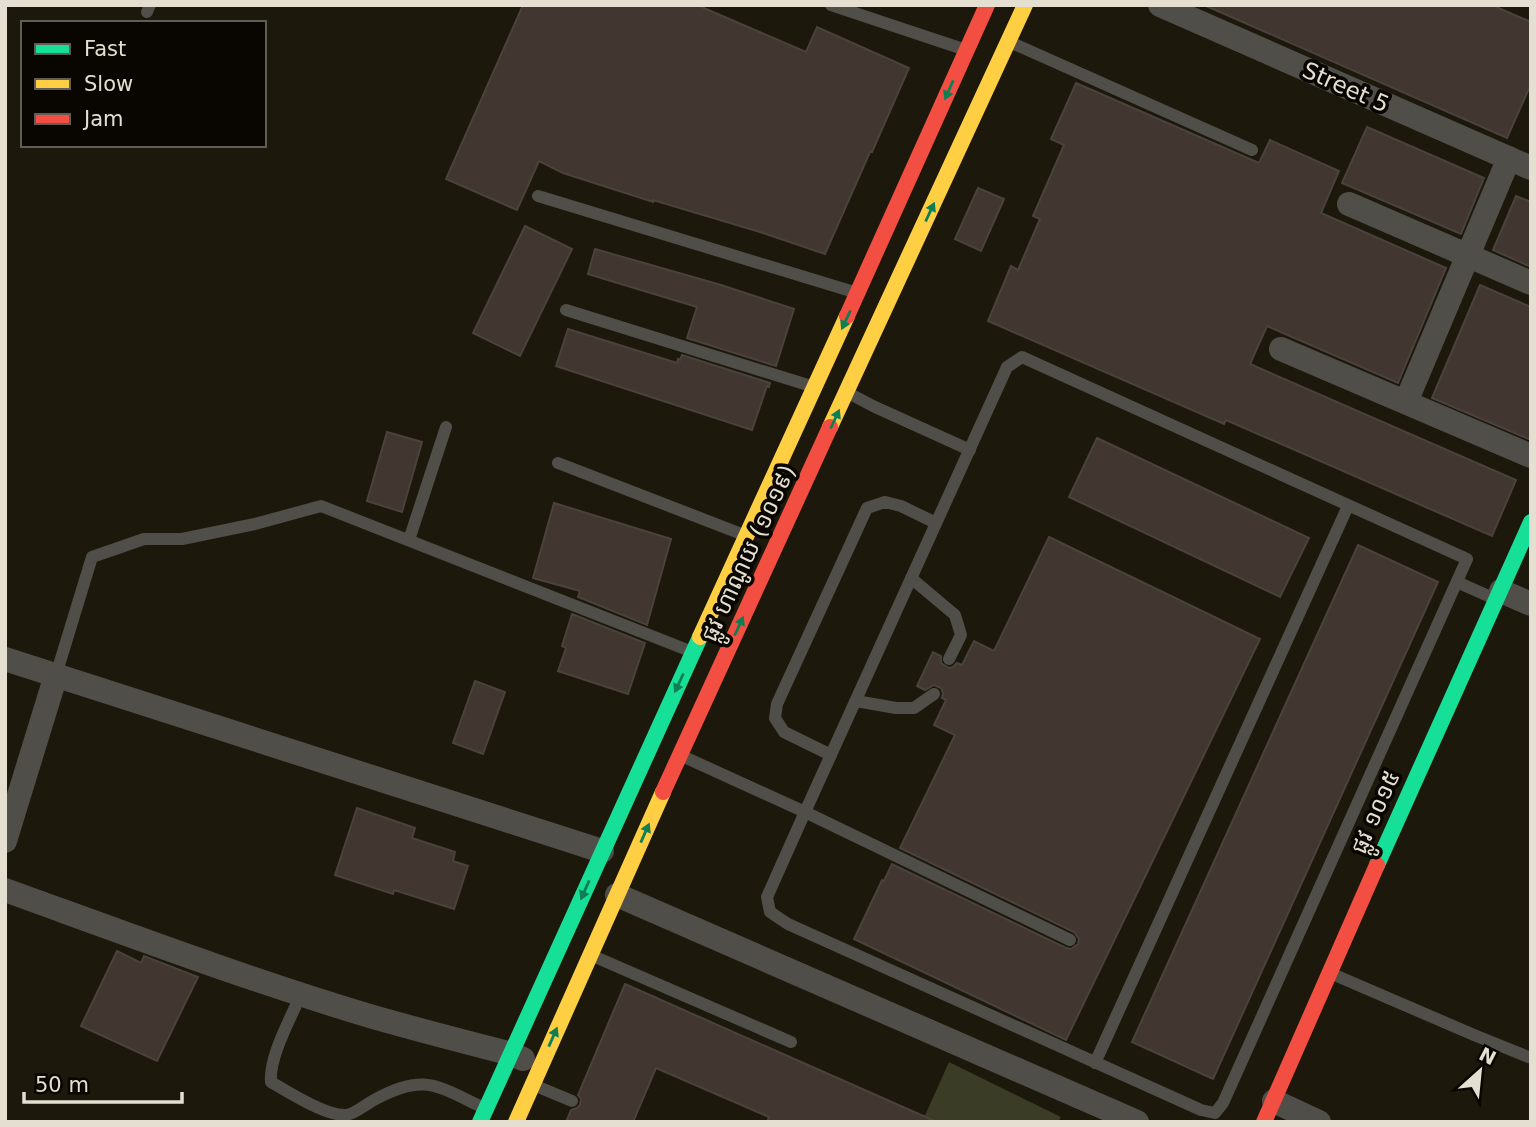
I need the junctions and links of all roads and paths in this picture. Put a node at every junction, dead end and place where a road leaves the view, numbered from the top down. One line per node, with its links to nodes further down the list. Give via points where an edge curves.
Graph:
1 (831, 5): 6 (lane)
2 (987, 5): 6 (main road, ផ្លូវ ហាណូយ (១០១៩))
3 (1025, 5): 5 (main road, ផ្លូវ ហាណូយ (១០១៩))
4 (1160, 5): 8 (street, Street 5)
5 (1008, 41): 7 (lane); 16 (main road, ផ្លូវ ហាណូយ (១០១៩), one-way to 5)
6 (967, 50): 13 (main road, ផ្លូវ ហាណូយ (១០១៩), one-way to 13)
7 (1252, 149)
8 (1520, 163): 11 (street)
9 (538, 196): 13 (lane)
10 (1349, 204): 11 (street)
11 (1468, 256): 12 (street); 17 (street)
12 (1531, 283)
13 (858, 293): 16 (main road, ផ្លូវ ហាណូយ (១០១៩), one-way to 16)
14 (566, 310): 16 (lane)
15 (1281, 349): 17 (street)
16 (829, 385): 19 (lane); 25 (main road, ផ្លូវ ហាណូយ (១០១៩)); 37 (main road, ផ្លូវ ហាណូយ (១០១៩), one-way to 16)
17 (1406, 402): 20 (street)
18 (446, 427): 26 (lane)
19 (970, 450): 22 (lane, via 1007,366 1022,357); 24 (lane)
20 (1531, 456)
21 (558, 463): 25 (lane)
22 (1348, 506): 28 (lane, via 1467,559); 51 (lane)
23 (1531, 522): 29 (main road, ផ្លូវ ១០១៥)
24 (936, 523): 27 (lane); 38 (lane, via 885,502 867,508 778,704 775,718 784,732)
25 (746, 536): 31 (main road, ផ្លូវ ហាណូយ (១០១៩))
26 (409, 540): 31 (lane); 34 (lane, via 321,506 182,539 144,539 92,557)
27 (911, 578): 33 (lane, via 956,615 961,635); 36 (lane)
28 (1457, 583): 29 (lane); 51 (lane, via 1216,1113)
29 (1498, 595): 30 (street); 46 (main road, ផ្លូវ ១០១៥)
30 (1531, 604)
31 (693, 652): 37 (main road, ផ្លូវ ហាណូយ (១០១៩), one-way to 37)
32 (5, 659): 34 (street)
33 (950, 659)
34 (56, 675): 40 (street); 41 (street)
35 (934, 694): 36 (lane, via 914,708)
36 (856, 701): 38 (lane)
37 (666, 747): 39 (lane); 41 (main road, ផ្លូវ ហាណូយ (១០១៩)); 43 (main road, ផ្លូវ ហាណូយ (១០១៩), one-way to 37)
38 (831, 755): 39 (lane)
39 (805, 813): 44 (lane); 51 (lane, via 767,897 770,912)
40 (5, 841)
41 (602, 851): 49 (main road, ផ្លូវ ហាណូយ (១០១៩), one-way to 49)
42 (5, 890): 47 (street)
43 (617, 895): 45 (main road, ផ្លូវ ហាណូយ (១០១៩)); 57 (street)
44 (1070, 940)
45 (589, 955): 48 (lane); 52 (main road, ផ្លូវ ហាណូយ (១០១៩), one-way to 45)
46 (1330, 972): 50 (lane); 54 (main road, ផ្លូវ ១០១៥)
47 (301, 994): 49 (street); 55 (lane, via 273,1060 271,1082 331,1113 348,1115 398,1088 435,1085)
48 (791, 1042)
49 (512, 1054): 52 (street); 55 (main road, ផ្លូវ ហាណូយ (១០១៩))
50 (1531, 1058)
51 (1095, 1063)
52 (536, 1076): 53 (lane); 56 (main road, ផ្លូវ ហាណូយ (១០១៩))
53 (572, 1101)
54 (1269, 1112): 58 (street)
55 (483, 1115)
56 (516, 1122)
57 (1137, 1122)
58 (1319, 1122)

